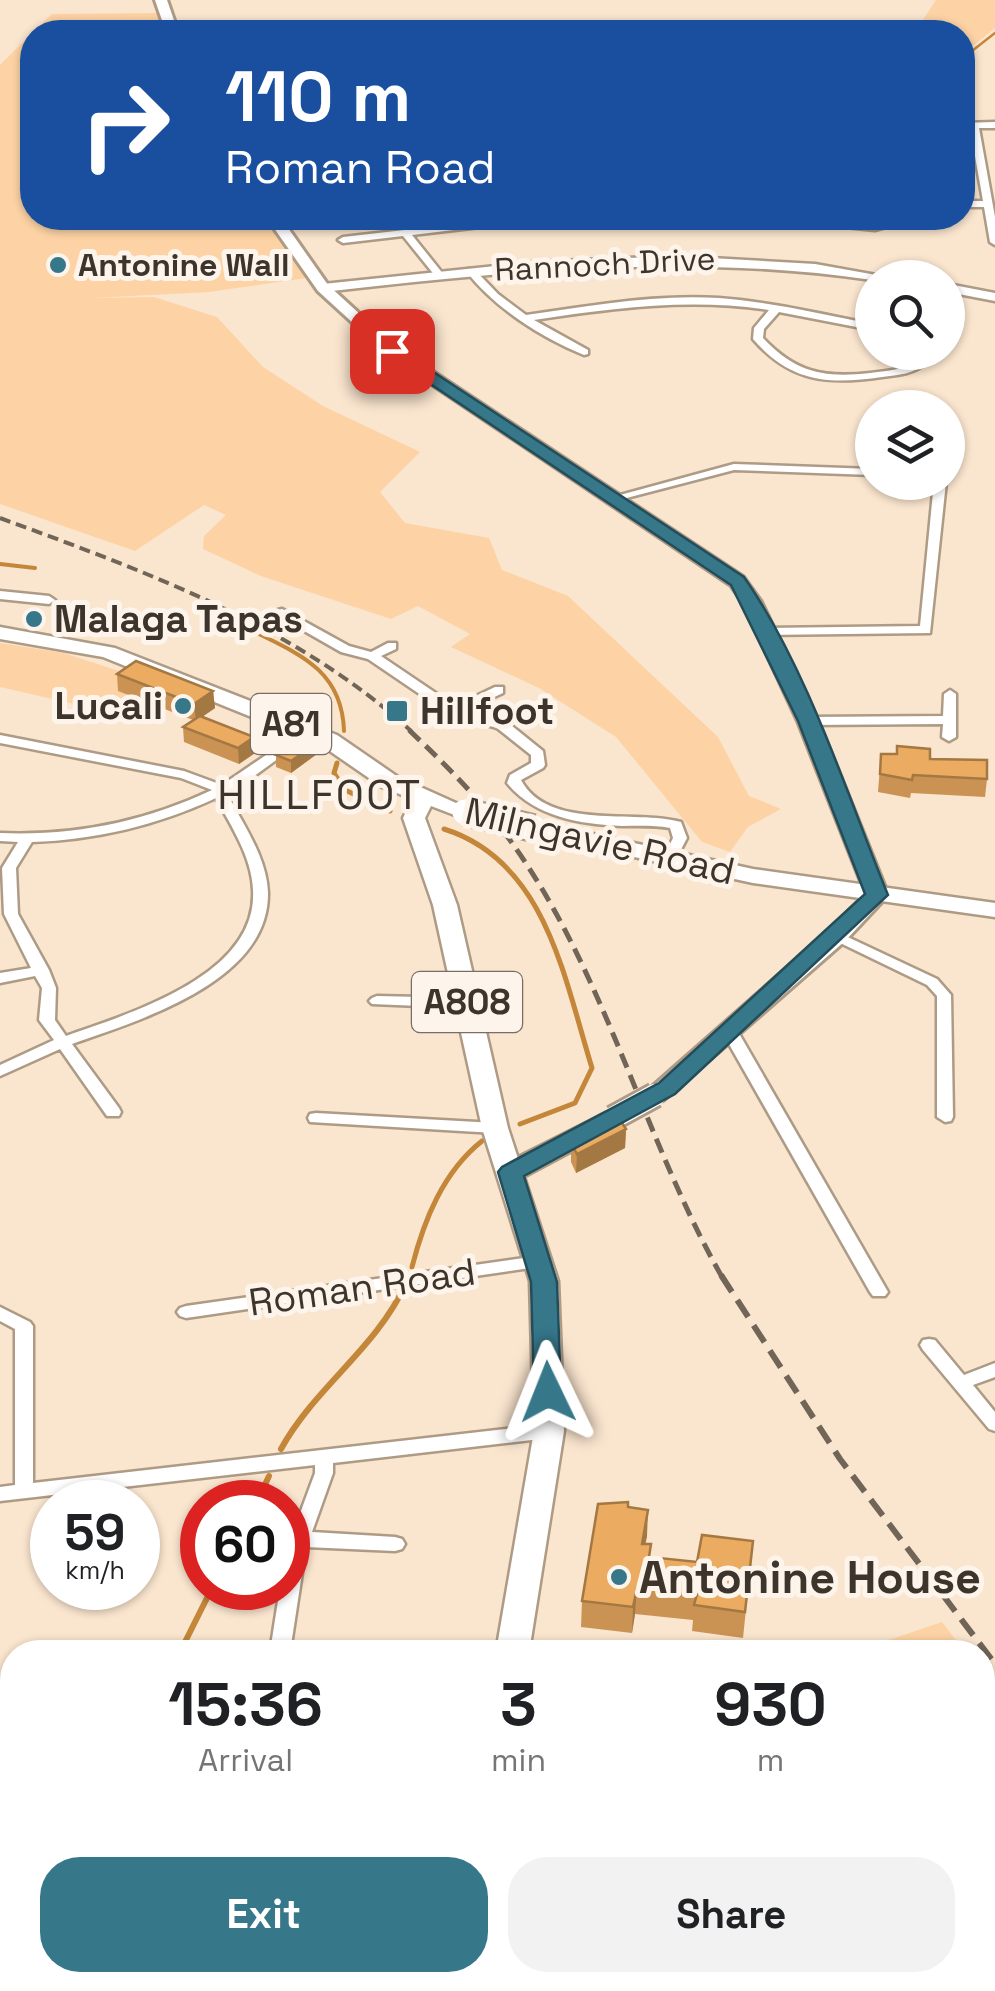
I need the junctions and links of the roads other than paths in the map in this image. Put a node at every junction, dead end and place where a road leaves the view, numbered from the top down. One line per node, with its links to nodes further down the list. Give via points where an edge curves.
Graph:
1 (975, 147): 3 (street)
2 (975, 162): 3 (street)
3 (980, 162): 5 (street)
4 (975, 204): 5 (street)
5 (987, 204): 10 (street)
6 (282, 230): 14 (main road)
7 (431, 230): 8 (street)
8 (406, 233): 9 (street); 13 (street)
9 (342, 240)
10 (995, 242)
11 (471, 271): 12 (street, Rannoch Drive, via 677,256); 13 (street, Rannoch Drive); 18 (street, via 486,291)
12 (855, 273)
13 (439, 275): 14 (street, Rannoch Drive)
14 (323, 288): 23 (main road, via 392,351)
15 (965, 291): 16 (street)
16 (995, 297)
17 (776, 310): 18 (street, via 662,301); 19 (street); 21 (street, via 758,339 807,377 844,380)
18 (524, 318): 20 (street)
19 (855, 324)
20 (584, 352)
21 (907, 370)
22 (855, 471): 23 (street, via 734,467)
23 (616, 498): 28 (main road, via 737,581)
24 (938, 500): 28 (street, via 926,630)
25 (2, 598): 26 (street)
26 (49, 600)
27 (282, 613): 31 (street, via 345,649)
28 (766, 632): 36 (main road)
29 (0, 633): 37 (main road, Milngavie Road / A81, via 108,652)
30 (392, 646): 31 (street)
31 (372, 656): 34 (street)
32 (499, 690): 34 (street)
33 (950, 694): 35 (street)
34 (454, 711): 46 (street, via 502,726 538,754 538,765 514,783 541,805 607,820 676,825 680,838)
35 (950, 720): 36 (street); 38 (street)
36 (808, 721): 47 (main road)
37 (307, 731): 40 (street); 41 (main road, Milngavie Road / A81)
38 (948, 738)
39 (0, 740): 40 (street, via 184,775)
40 (220, 792): 45 (street, via 122,825); 55 (street, via 257,875 260,907 248,936 196,987)
41 (424, 798): 42 (main road, Milngavie Road / A81); 43 (main road, A808, via 414,818)
42 (458, 810): 43 (main road, via 430,820); 46 (main road, Milngavie Road / A81, bridge)
43 (421, 833): 53 (main road, A808)
44 (0, 837): 45 (street)
45 (27, 839): 50 (street, via 6,882 11,914)
46 (670, 858): 47 (main road, Milngavie Road / A81)
47 (877, 895): 48 (main road, Milngavie Road / A81); 49 (main road)
48 (995, 910)
49 (837, 936): 54 (main road); 58 (street, via 932,982 944,995)
50 (42, 970): 51 (street); 55 (street, via 49,988 47,1020)
51 (0, 978)
52 (377, 1001): 53 (street)
53 (468, 1003): 60 (main road, A808)
54 (729, 1030): 61 (main road, bridge, via 655,1095); 63 (street)
55 (60, 1043): 56 (street); 57 (street)
56 (0, 1071)
57 (112, 1112)
58 (945, 1117)
59 (316, 1118): 60 (street)
60 (496, 1128): 61 (main road, A808)
61 (511, 1172): 62 (main road, A808)
62 (538, 1262): 64 (street, Roman Road); 70 (main road, A808)
63 (879, 1292)
64 (186, 1312)
65 (0, 1313): 72 (street, via 24,1326)
66 (930, 1344): 68 (street)
67 (995, 1370): 68 (street)
68 (961, 1383): 69 (street)
69 (995, 1424)
70 (548, 1431): 71 (street); 79 (main road, A808)
71 (324, 1456): 72 (street); 74 (street)
72 (24, 1492): 73 (street)
73 (0, 1494)
74 (310, 1509)
75 (310, 1540): 76 (street)
76 (395, 1544)
77 (287, 1610): 78 (street)
78 (282, 1640)
79 (515, 1640)

